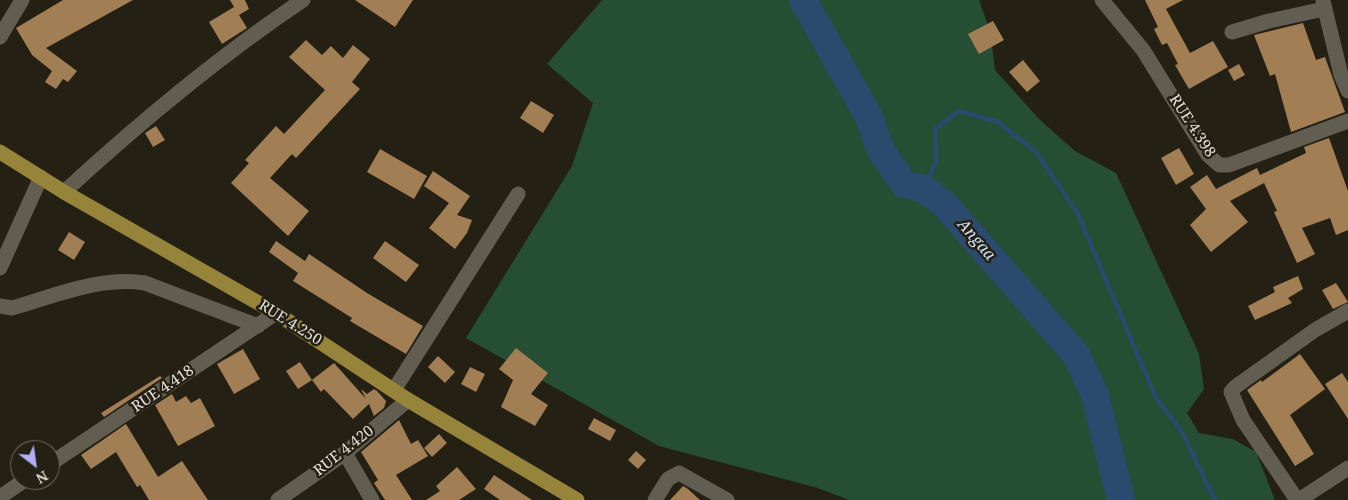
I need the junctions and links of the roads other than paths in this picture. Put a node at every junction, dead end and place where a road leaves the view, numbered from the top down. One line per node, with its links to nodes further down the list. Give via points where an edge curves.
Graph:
1 (22, 0): 6 (street)
2 (303, 0): 11 (street, via 260,29 136,127)
3 (1102, 0): 8 (street, RUE 4.398, via 1143,50 1208,155 1219,165 1229,165)
4 (1324, 5): 5 (street); 7 (street)
5 (1232, 32)
6 (0, 36)
7 (1348, 91)
8 (1348, 121)
9 (0, 152): 10 (main road, RUE 4.250)
10 (41, 177): 11 (main road, RUE 4.250); 13 (street)
11 (64, 192): 16 (main road, RUE 4.250)
12 (518, 194): 18 (street)
13 (0, 268)
14 (4, 310): 17 (street, via 107,282 128,280 145,283)
15 (1348, 311): 28 (street, via 1315,330 1231,392 1243,420)
16 (276, 313): 17 (street, RUE 4.418); 18 (main road, RUE 4.250)
17 (258, 326): 21 (street, RUE 4.418)
18 (394, 390): 19 (main road, RUE 4.250)
19 (408, 400): 20 (street, RUE 4.420); 25 (main road, RUE 4.250)
20 (345, 453): 23 (street, RUE 4.420); 24 (street)
21 (60, 457)
22 (1348, 468): 28 (street)
23 (278, 500)
24 (372, 500)
25 (577, 500)
26 (655, 500): 27 (street, via 668,479 679,472)
27 (727, 500)
28 (1298, 500)

